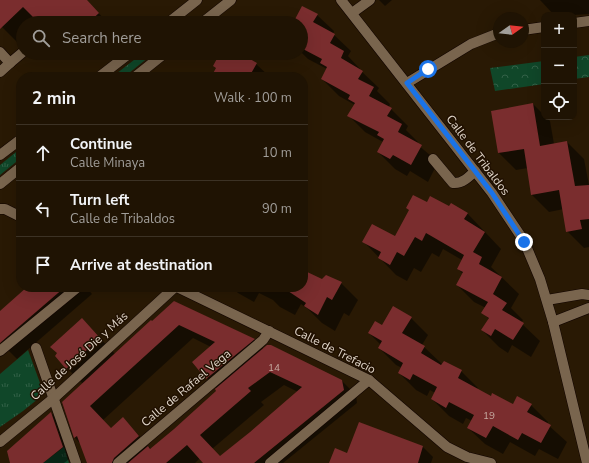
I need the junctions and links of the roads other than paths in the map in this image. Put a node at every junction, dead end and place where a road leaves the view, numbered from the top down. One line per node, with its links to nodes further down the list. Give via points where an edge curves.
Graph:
1 (197, 0): 6 (street)
2 (231, 0): 7 (street)
3 (341, 0): 5 (street, Calle de Tribaldos)
4 (370, 0): 5 (street)
5 (352, 14): 21 (street, Calle de Tribaldos)
6 (177, 16)
7 (211, 16)
8 (589, 21): 9 (street)
9 (577, 23)
10 (541, 27): 11 (street)
11 (529, 29)
12 (493, 35): 21 (street, via 471,44)
13 (0, 52): 17 (street)
14 (16, 58): 17 (street)
15 (121, 60): 19 (street)
16 (156, 60): 20 (street)
17 (10, 63): 18 (street)
18 (0, 72)
19 (105, 72)
20 (140, 72)
21 (407, 83): 25 (street, Calle de Tribaldos)
22 (16, 143): 23 (street)
23 (0, 156)
24 (433, 159): 25 (street, via 453,183 462,182)
25 (475, 171): 34 (street, Calle de Tribaldos, via 524,242)
26 (16, 172): 27 (street)
27 (0, 184)
28 (0, 209): 29 (street)
29 (16, 215)
30 (72, 292): 39 (street)
31 (171, 292): 41 (street, Calle de José Die y Más)
32 (187, 292): 37 (street, Calle de Trefacio)
33 (587, 293): 34 (street)
34 (547, 300): 36 (street, Calle de Tribaldos)
35 (587, 311): 36 (street)
36 (553, 322): 47 (street, Calle de Tribaldos)
37 (269, 331): 40 (street, Calle de Trefacio); 44 (street, Calle de Rafael Vega, via 262,340)
38 (36, 348): 41 (street)
39 (0, 351)
40 (369, 380): 45 (street); 46 (street, Calle de Trefacio, via 448,447 467,457)
41 (54, 398): 42 (street, Calle de José Die y Más); 43 (street)
42 (0, 442)
43 (76, 463)
44 (118, 463)
45 (270, 463)
46 (491, 463)
47 (587, 463)

